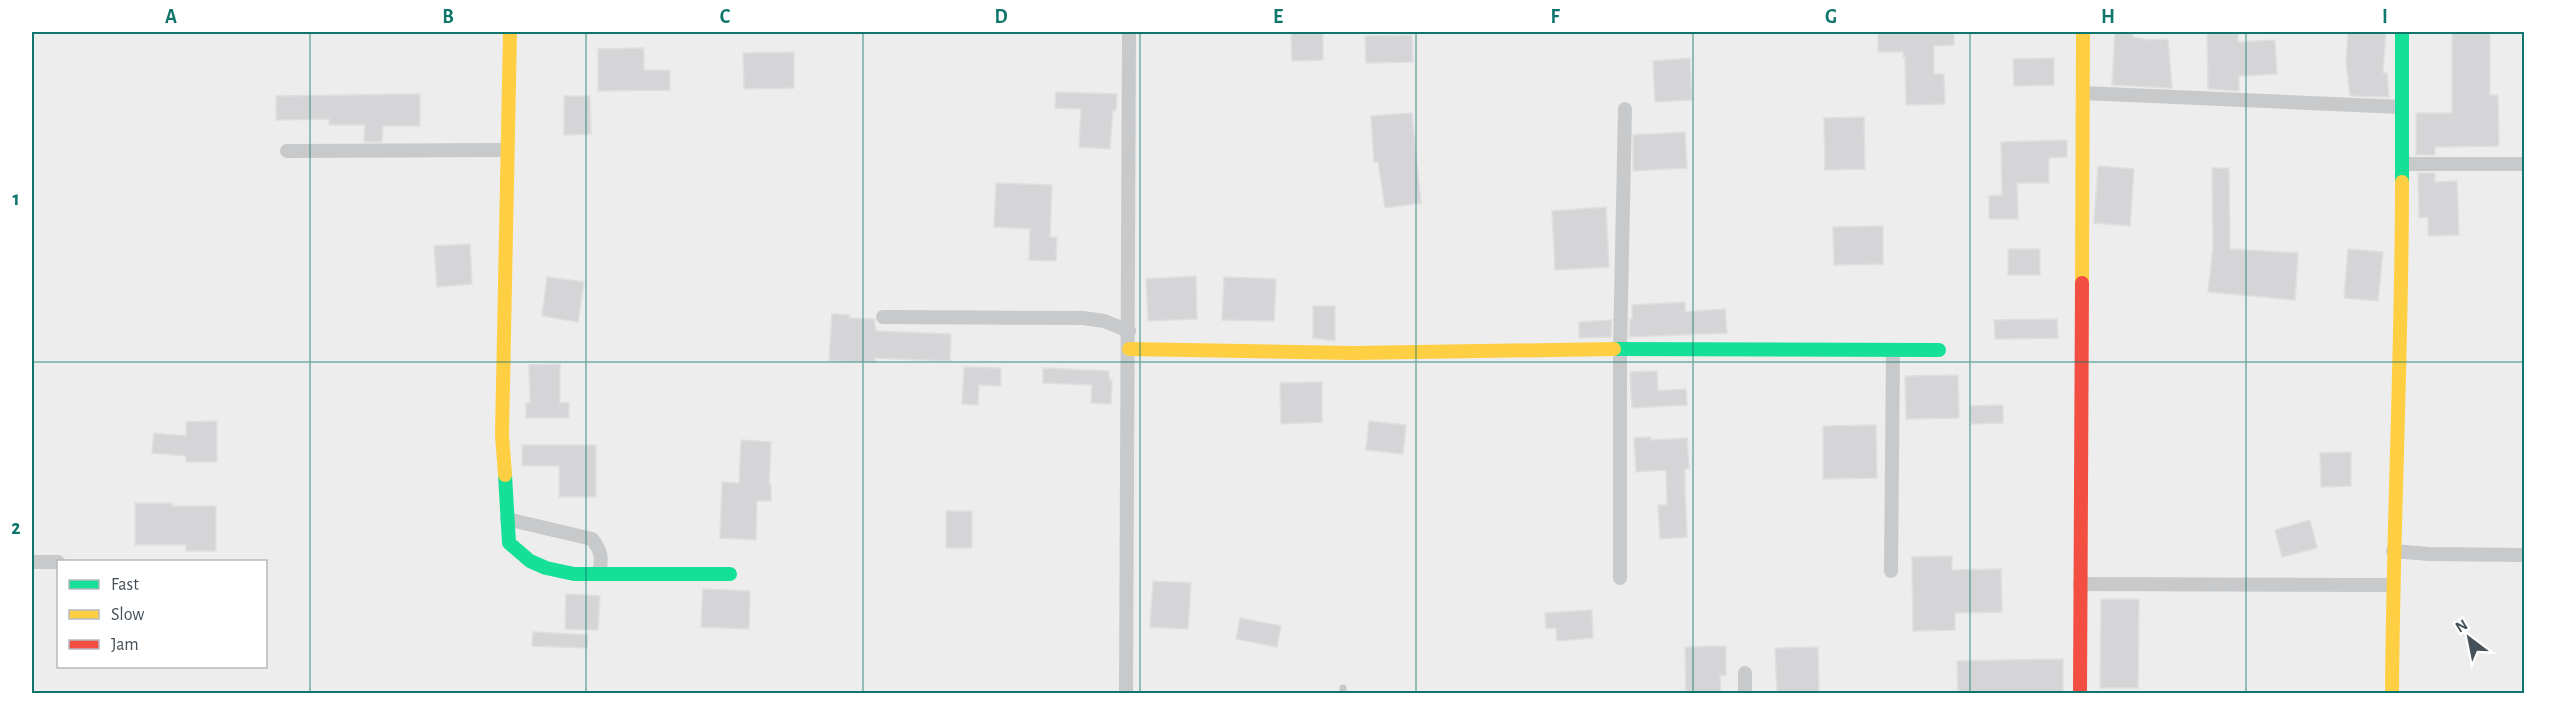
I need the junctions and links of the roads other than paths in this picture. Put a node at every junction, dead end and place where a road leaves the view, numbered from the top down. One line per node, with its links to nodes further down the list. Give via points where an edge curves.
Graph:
1 (510, 32): 8 (street)
2 (1129, 32): 13 (street)
3 (2083, 32): 5 (street)
4 (2402, 32): 6 (street)
5 (2083, 93): 6 (street); 27 (street)
6 (2402, 107): 10 (street)
7 (1625, 109): 15 (street)
8 (507, 150): 9 (street); 18 (street, via 502,435)
9 (287, 151)
10 (2402, 164): 11 (street); 19 (street)
11 (2524, 164)
12 (883, 317): 13 (street, via 1083,318 1104,321)
13 (1129, 332): 14 (street)
14 (1129, 349): 15 (street, via 1353,353); 30 (street)
15 (1620, 349): 16 (street); 26 (street)
16 (1893, 350): 17 (street); 23 (street)
17 (1939, 350)
18 (507, 519): 24 (street, via 509,543 516,554 529,562 554,571); 24 (street, via 592,539 602,557)
19 (2393, 551): 20 (street); 28 (street)
20 (2524, 555)
21 (32, 562): 22 (street)
22 (57, 562)
23 (1891, 571)
24 (600, 574): 25 (street)
25 (730, 574)
26 (1620, 578)
27 (2080, 584): 28 (street); 32 (street)
28 (2393, 585): 33 (street)
29 (1745, 673): 31 (street)
30 (1126, 693)
31 (1745, 693)
32 (2080, 693)
33 (2392, 693)

